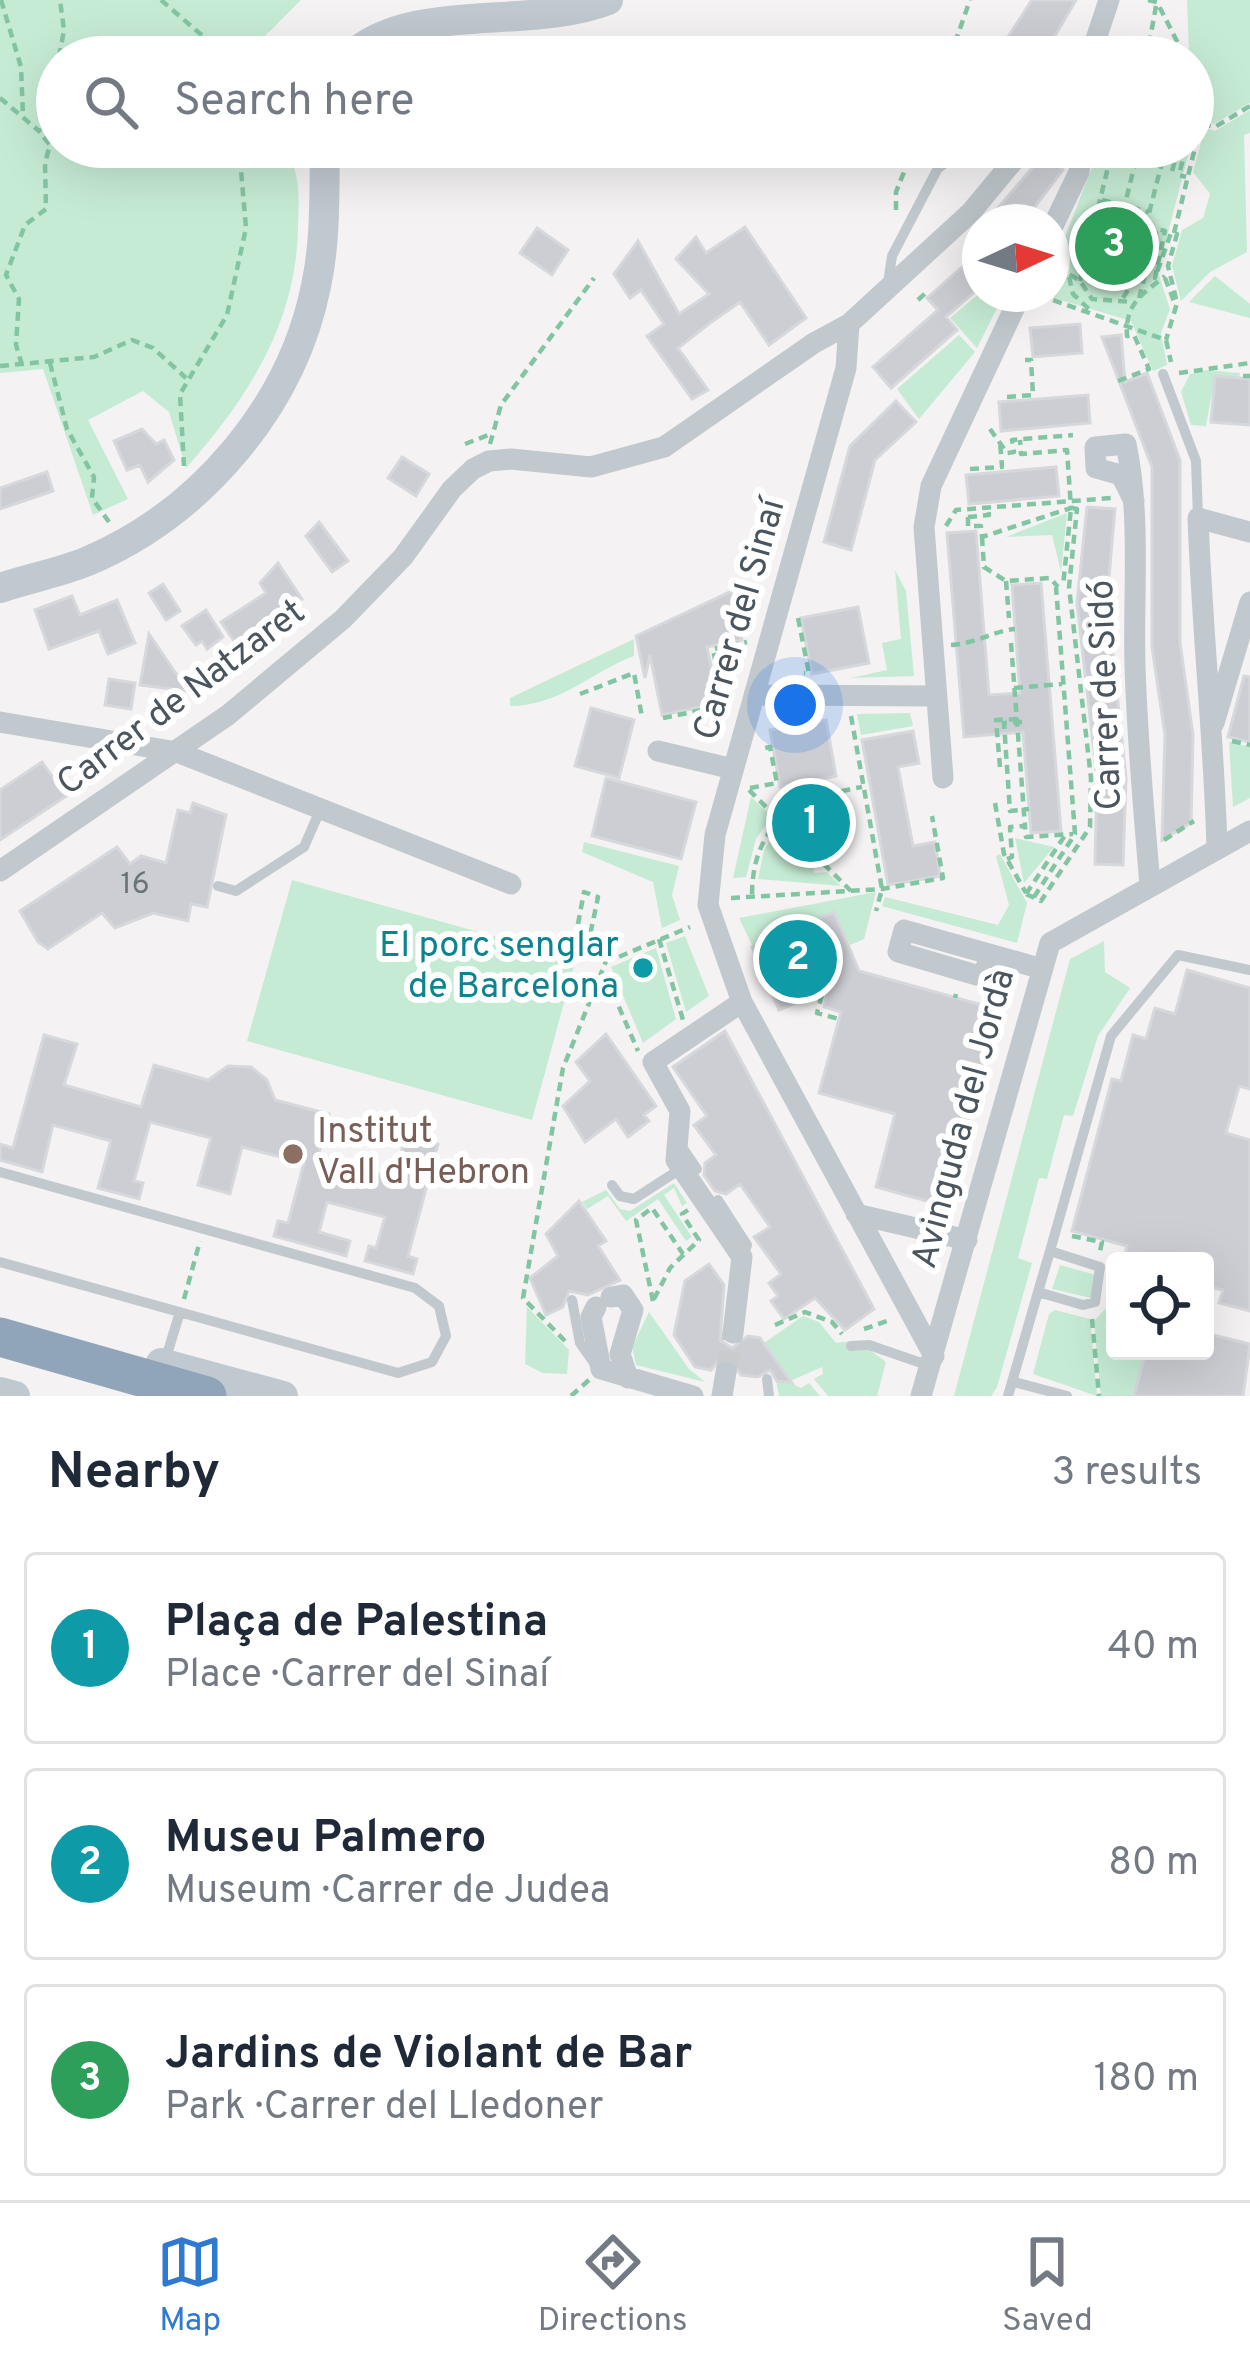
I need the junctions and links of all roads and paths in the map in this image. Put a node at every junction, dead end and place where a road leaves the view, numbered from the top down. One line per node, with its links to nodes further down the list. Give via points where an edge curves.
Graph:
1 (1, 0): 20 (path, via 21,67)
2 (60, 0): 10 (path)
3 (161, 0): 11 (path)
4 (560, 0): 12 (main road, via 402,11)
5 (608, 0): 13 (main road, via 557,13 405,24)
6 (970, 0): 14 (path)
7 (1108, 0): 15 (street)
8 (1148, 0): 9 (path)
9 (1157, 2): 16 (path); 17 (path)
10 (63, 36)
11 (203, 36)
12 (353, 36)
13 (375, 36)
14 (957, 36)
15 (1097, 36)
16 (1151, 36)
17 (1174, 36)
18 (0, 98): 20 (path)
19 (1250, 106): 21 (path)
20 (22, 116): 22 (path)
21 (1214, 127)
22 (36, 128)
23 (44, 168): 73 (path, via 46,209 25,226 6,275 19,299)
24 (240, 168): 76 (path, via 246,228 227,315)
25 (311, 168): 97 (main road, via 303,284 254,404 156,506)
26 (324, 168): 97 (main road, via 316,289 291,362 250,433 146,529 93,559)
27 (906, 168): 47 (path, via 896,192)
28 (938, 168): 47 (lane)
29 (1007, 168): 58 (street)
30 (1079, 168): 42 (street)
31 (1108, 168): 41 (path)
32 (1134, 168): 43 (path)
33 (1161, 168): 39 (path)
34 (1174, 168): 37 (path)
35 (1180, 168): 38 (path)
36 (1187, 168): 38 (path)
37 (1172, 172)
38 (1186, 176): 49 (path)
39 (1154, 194): 40 (path); 44 (path)
40 (1162, 195)
41 (1100, 199): 43 (path); 45 (path)
42 (1063, 204)
43 (1124, 206): 44 (path); 46 (path)
44 (1149, 212): 48 (path)
45 (1096, 217): 46 (path); 50 (path)
46 (1120, 224): 48 (path); 51 (path)
47 (904, 230): 58 (lane)
48 (1145, 230): 52 (path)
49 (1174, 233): 53 (path); 63 (path, via 1168,266)
50 (1091, 234): 51 (path); 57 (path)
51 (1116, 241): 52 (path)
52 (1141, 247): 60 (path)
53 (1163, 274): 62 (path); 62 (path, via 1152,277 1165,231 1157,229); 63 (path)
54 (1070, 277): 57 (path)
55 (593, 278): 80 (path, via 500,405)
56 (1070, 281): 67 (path, via 1095,315)
57 (1080, 281): 60 (path, via 1099,302)
58 (888, 286): 66 (street)
59 (929, 290): 61 (path)
60 (1123, 298): 62 (path)
61 (919, 299)
62 (1135, 300): 67 (path)
63 (1175, 304): 64 (path, via 1165,340)
64 (1070, 306)
65 (1013, 312): 111 (street, via 931,486 924,527)
66 (849, 324): 85 (street, via 642,458 591,467); 110 (street, Carrer del Sinaí, via 846,368)
67 (1127, 326): 68 (path)
68 (1127, 336): 69 (path); 77 (path, via 1134,335 1149,369)
69 (1128, 345)
70 (1025, 360): 78 (path, via 1034,395)
71 (50, 363): 73 (path); 76 (path, via 140,341); 92 (path, via 67,429 94,477 92,498)
72 (1250, 363): 75 (path)
73 (22, 365): 74 (path)
74 (0, 367)
75 (1168, 372): 91 (lane, via 1196,461)
76 (186, 378): 87 (path, via 178,406)
77 (1118, 380)
78 (1007, 397)
79 (990, 429): 81 (path)
80 (491, 434): 83 (path); 85 (path)
81 (1000, 435): 82 (path, via 1007,453); 86 (path, via 1002,467)
82 (1020, 440): 84 (path, via 1021,454); 84 (path, via 1070,435)
83 (465, 444)
84 (1067, 450): 89 (path)
85 (489, 460): 121 (street, Carrer de Natzaret, via 452,489 343,620)
86 (970, 470)
87 (182, 475)
88 (1126, 499): 89 (path); 142 (street, Carrer de Sidó)
89 (1071, 504): 90 (path); 95 (path); 98 (path)
90 (988, 508): 93 (path, via 956,510); 95 (path, via 989,515 968,517)
91 (1198, 518): 94 (street); 117 (street, via 1205,690)
92 (111, 527)
93 (941, 529)
94 (1250, 532)
95 (982, 537): 96 (path, via 984,567)
96 (1006, 581): 98 (path, via 1050,578); 101 (path)
97 (6, 586)
98 (1063, 587): 107 (path); 135 (path, via 1091,778)
99 (1250, 602): 117 (street)
100 (798, 615): 106 (path, via 809,673)
101 (1009, 618)
102 (1015, 629): 105 (path)
103 (747, 642): 114 (path, via 713,649 726,705)
104 (1011, 643): 108 (path)
105 (951, 645)
106 (795, 675)
107 (1063, 684): 108 (path); 134 (path)
108 (1014, 688): 115 (path)
109 (580, 694): 113 (path, via 634,673)
110 (754, 695): 111 (street); 122 (street, Carrer del Sinaí)
111 (937, 696): 123 (street)
112 (850, 712): 124 (path)
113 (642, 717)
114 (663, 718)
115 (1019, 720): 127 (path, via 996,720 1000,766 1010,811); 131 (path)
116 (0, 722): 121 (street)
117 (1220, 731): 118 (path); 137 (street)
118 (1250, 745)
119 (761, 749): 129 (path, via 770,747 776,783 749,789)
120 (658, 751): 122 (street)
121 (178, 752): 126 (street); 139 (street, Carrer de Natzaret)
122 (734, 769): 159 (street, Carrer del Sinaí, via 708,868 708,905)
123 (943, 778)
124 (864, 787): 129 (path, via 816,796); 143 (path)
125 (995, 803): 138 (path)
126 (321, 808): 140 (street); 141 (lane, via 304,847 236,891)
127 (1029, 809)
128 (932, 816): 143 (path, via 944,878)
129 (778, 817): 144 (path); 145 (path, via 759,849)
130 (1194, 820): 136 (path)
131 (1025, 826): 133 (path, via 1026,837); 138 (path, via 1010,827)
132 (1250, 831): 137 (street, Avinguda del Jordà)
133 (1066, 834): 134 (path); 146 (path)
134 (1075, 834): 135 (path); 146 (path)
135 (1085, 837): 146 (path, via 1041,901)
136 (1160, 841)
137 (1216, 849): 142 (street, Avinguda del Jordà)
138 (1007, 859): 146 (path)
139 (0, 871)
140 (511, 884)
141 (218, 886)
142 (1150, 886): 154 (street, Avinguda del Jordà, via 1055,937)
143 (882, 889): 144 (path); 148 (path)
144 (851, 890): 145 (path)
145 (752, 894): 147 (path)
146 (1030, 896)
147 (731, 898)
148 (879, 909)
149 (578, 924): 153 (path, via 584,892 598,897 587,950)
150 (690, 927): 151 (path)
151 (659, 939): 153 (path); 162 (path)
152 (990, 955): 154 (street)
153 (608, 956): 157 (path)
154 (1040, 968): 171 (street, Avinguda del Jordà)
155 (1250, 970): 173 (lane, via 1178,955 1117,1025)
156 (1010, 983): 160 (path)
157 (597, 987): 163 (path, via 613,993); 188 (path, via 563,1068 523,1298)
158 (822, 995): 161 (path, via 817,1013)
159 (742, 1002): 164 (street, via 653,1062 676,1098 676,1160); 169 (street, Carrer del Sinaí)
160 (995, 1004)
161 (839, 1019)
162 (683, 1020)
163 (638, 1051)
164 (689, 1168): 166 (lane, via 634,1199); 176 (street)
165 (0, 1172): 170 (lane)
166 (612, 1185)
167 (718, 1200): 176 (lane, via 747,1245)
168 (686, 1211): 175 (path, via 700,1240)
169 (856, 1214): 171 (street); 189 (street, Carrer del Sinaí)
170 (203, 1229): 180 (path); 180 (lane, via 415,1288 439,1306 446,1336 432,1362 398,1373)
171 (968, 1240): 189 (street, Avinguda del Jordà)
172 (1090, 1249): 174 (path, via 1072,1234 1102,1242)
173 (1050, 1251): 178 (lane); 178 (lane, via 1100,1267 1097,1298 1088,1305)
174 (1100, 1251)
175 (682, 1254): 175 (path, via 652,1208 636,1220 653,1301)
176 (742, 1258): 185 (street)
177 (0, 1262): 180 (lane)
178 (1038, 1292): 196 (lane)
179 (572, 1300): 192 (lane)
180 (180, 1312): 191 (lane)
181 (1091, 1315): 209 (path)
182 (0, 1317): 191 (main road)
183 (887, 1321): 184 (path, via 843,1335 805,1312)
184 (775, 1325)
185 (734, 1333)
186 (0, 1337): 200 (highway)
187 (851, 1346): 189 (lane)
188 (572, 1349)
189 (932, 1361): 206 (street, Avinguda del Jordà)
190 (0, 1362): 199 (highway)
191 (164, 1364): 201 (main road)
192 (591, 1372): 194 (street); 194 (street, via 591,1317 623,1295 633,1310 620,1354); 202 (path)
193 (726, 1372): 204 (street)
194 (628, 1378): 203 (street)
195 (767, 1379): 205 (lane)
196 (1014, 1382): 207 (lane); 208 (lane)
197 (0, 1392): 198 (main road)
198 (14, 1396)
199 (115, 1396)
200 (207, 1396)
201 (283, 1396)
202 (571, 1396)
203 (693, 1396)
204 (722, 1396)
205 (769, 1396)
206 (921, 1396)
207 (1008, 1396)
208 (1067, 1396)
209 (1099, 1396)

